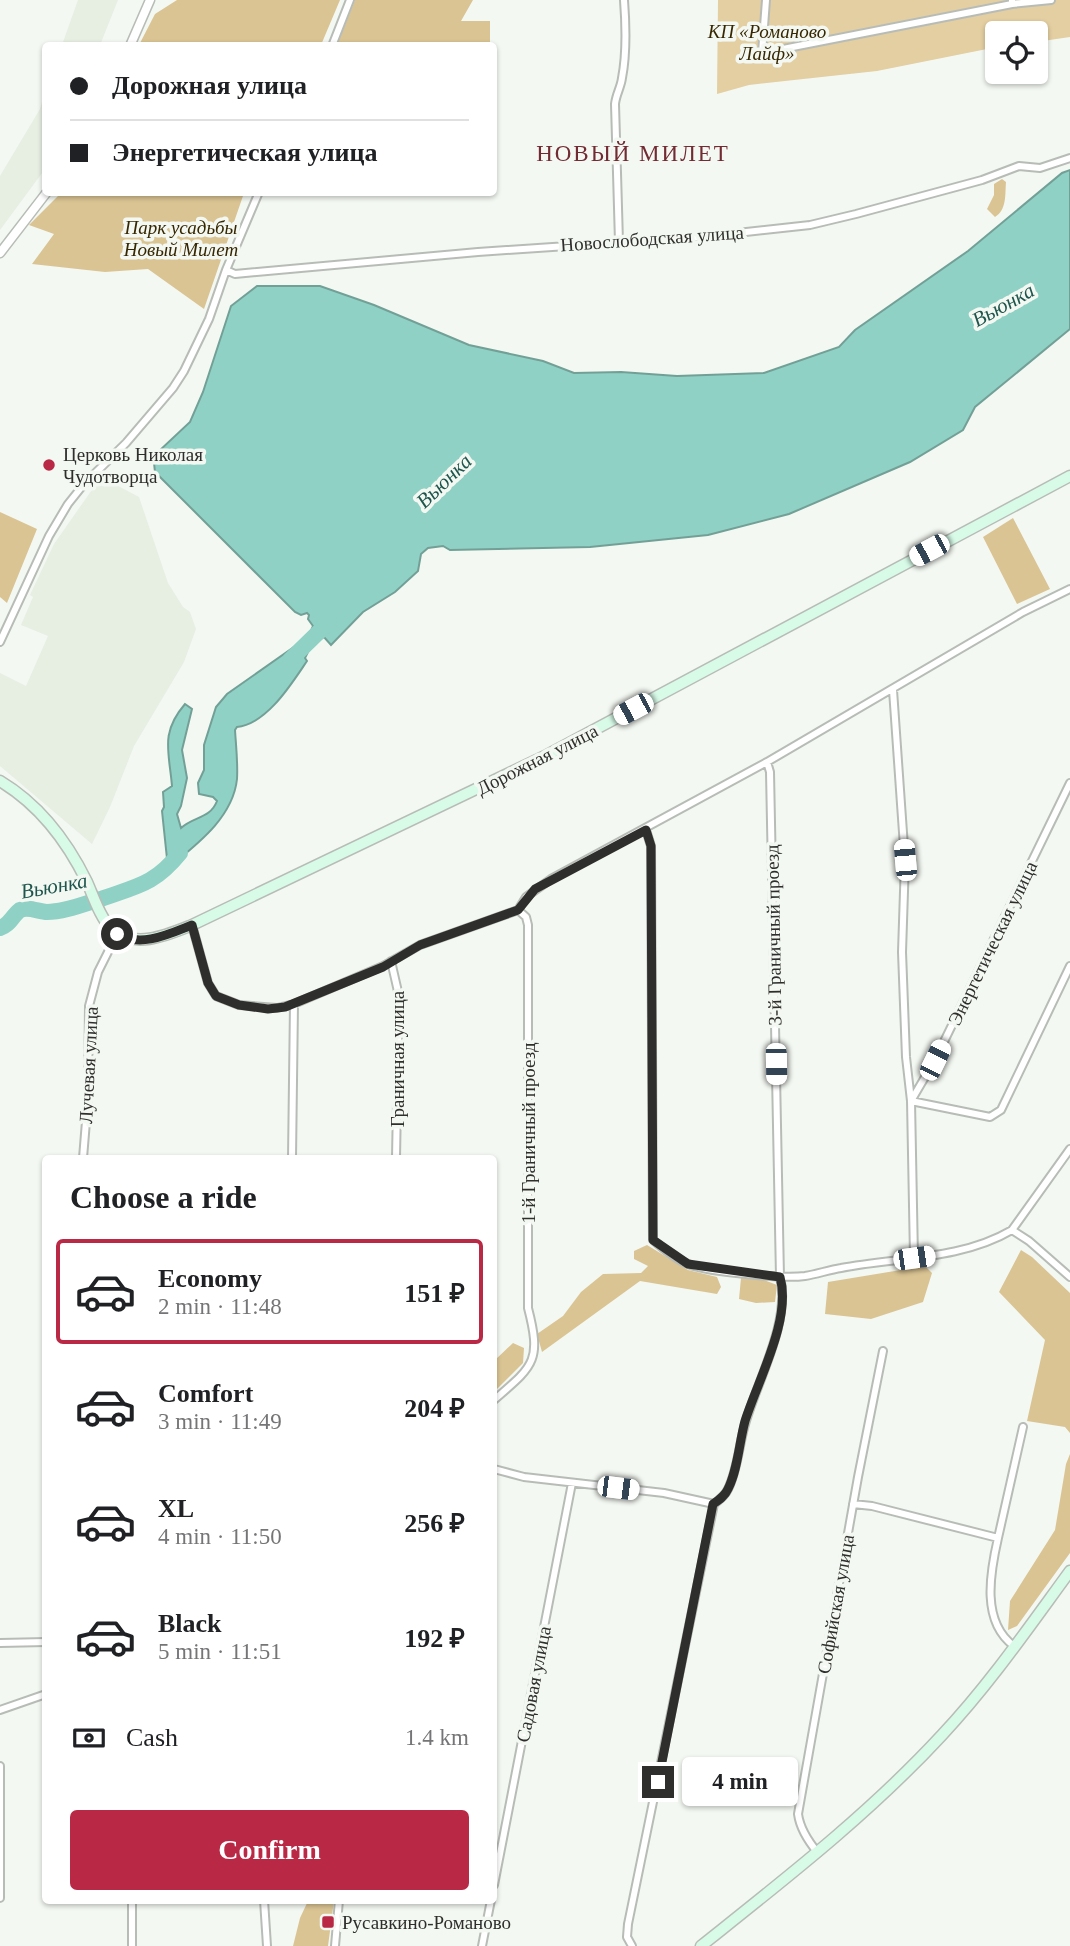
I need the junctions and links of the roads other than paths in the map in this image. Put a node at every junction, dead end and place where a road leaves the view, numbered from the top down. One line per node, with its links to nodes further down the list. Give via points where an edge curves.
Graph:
1 (150, 0): 7 (street)
2 (350, 0): 8 (street)
3 (624, 0): 12 (street, via 625,50 615,104)
4 (766, 0): 6 (street, via 762,53)
5 (1051, 0): 6 (street)
6 (1012, 2)
7 (132, 42)
8 (334, 42)
9 (1070, 158): 12 (street, Новослободская улица, via 1040,168 1020,166 810,225)
10 (44, 196): 13 (street)
11 (257, 196): 14 (street)
12 (619, 242): 14 (street, Новослободская улица, via 235,274)
13 (0, 253)
14 (226, 270): 17 (street, via 181,377 68,504)
15 (1070, 476): 24 (main road, Дорожная улица, via 547,755)
16 (1070, 589): 18 (street)
17 (0, 642)
18 (893, 690): 19 (street); 29 (street, via 905,860 901,952)
19 (767, 762): 22 (street); 36 (street, 3-й Граничный проезд)
20 (0, 781): 25 (main road, via 25,798 68,846 106,923)
21 (1070, 782): 29 (street, Энергетическая улица)
22 (646, 830): 23 (street, via 535,889); 36 (street, via 651,846 653,1240 688,1264)
23 (518, 910): 26 (street, Граничная улица, via 420,945); 39 (street, 1-й Граничный проезд, via 527,925 528,1308 533,1360)
24 (192, 925): 25 (main road, Дорожная улица, via 141,940); 28 (street, Граничная улица, via 216,996 229,1003 268,1009)
25 (117, 934): 31 (street, Лучевая улица, via 98,972 89,1006)
26 (391, 961): 28 (street, Граничная улица); 33 (street, Граничная улица, via 399,996)
27 (1070, 966): 29 (street, via 1000,1110 990,1117)
28 (294, 1004): 32 (street)
29 (912, 1101): 35 (street)
30 (1070, 1149): 34 (street)
31 (83, 1155)
32 (292, 1155)
33 (396, 1155)
34 (1013, 1230): 35 (street, via 954,1252); 37 (street)
35 (914, 1258): 36 (street)
36 (780, 1277): 43 (street, via 778,1325 731,1482 727,1493)
37 (1070, 1277)
38 (883, 1351): 44 (street, Софийская улица)
39 (497, 1397)
40 (1023, 1427): 45 (street)
41 (497, 1470): 42 (street)
42 (572, 1483): 43 (street, via 664,1493); 54 (street, Садовая улица)
43 (713, 1504): 64 (street, via 628,1924)
44 (853, 1504): 45 (street); 53 (street, Софийская улица, via 798,1814)
45 (998, 1538): 49 (street, via 990,1576 991,1602 997,1627)
46 (1070, 1571): 49 (main road)
47 (42, 1642): 48 (street)
48 (0, 1643)
49 (1014, 1646): 53 (main road, via 944,1734)
50 (42, 1695): 51 (street)
51 (0, 1710)
52 (0, 1766): 55 (street)
53 (818, 1853): 65 (main road)
54 (497, 1870)
55 (0, 1898)
56 (132, 1904): 60 (street)
57 (264, 1904): 61 (street)
58 (340, 1904): 62 (street)
59 (490, 1904): 63 (street)
60 (132, 1946)
61 (267, 1946)
62 (335, 1946)
63 (482, 1946)
64 (632, 1946)
65 (701, 1946)

